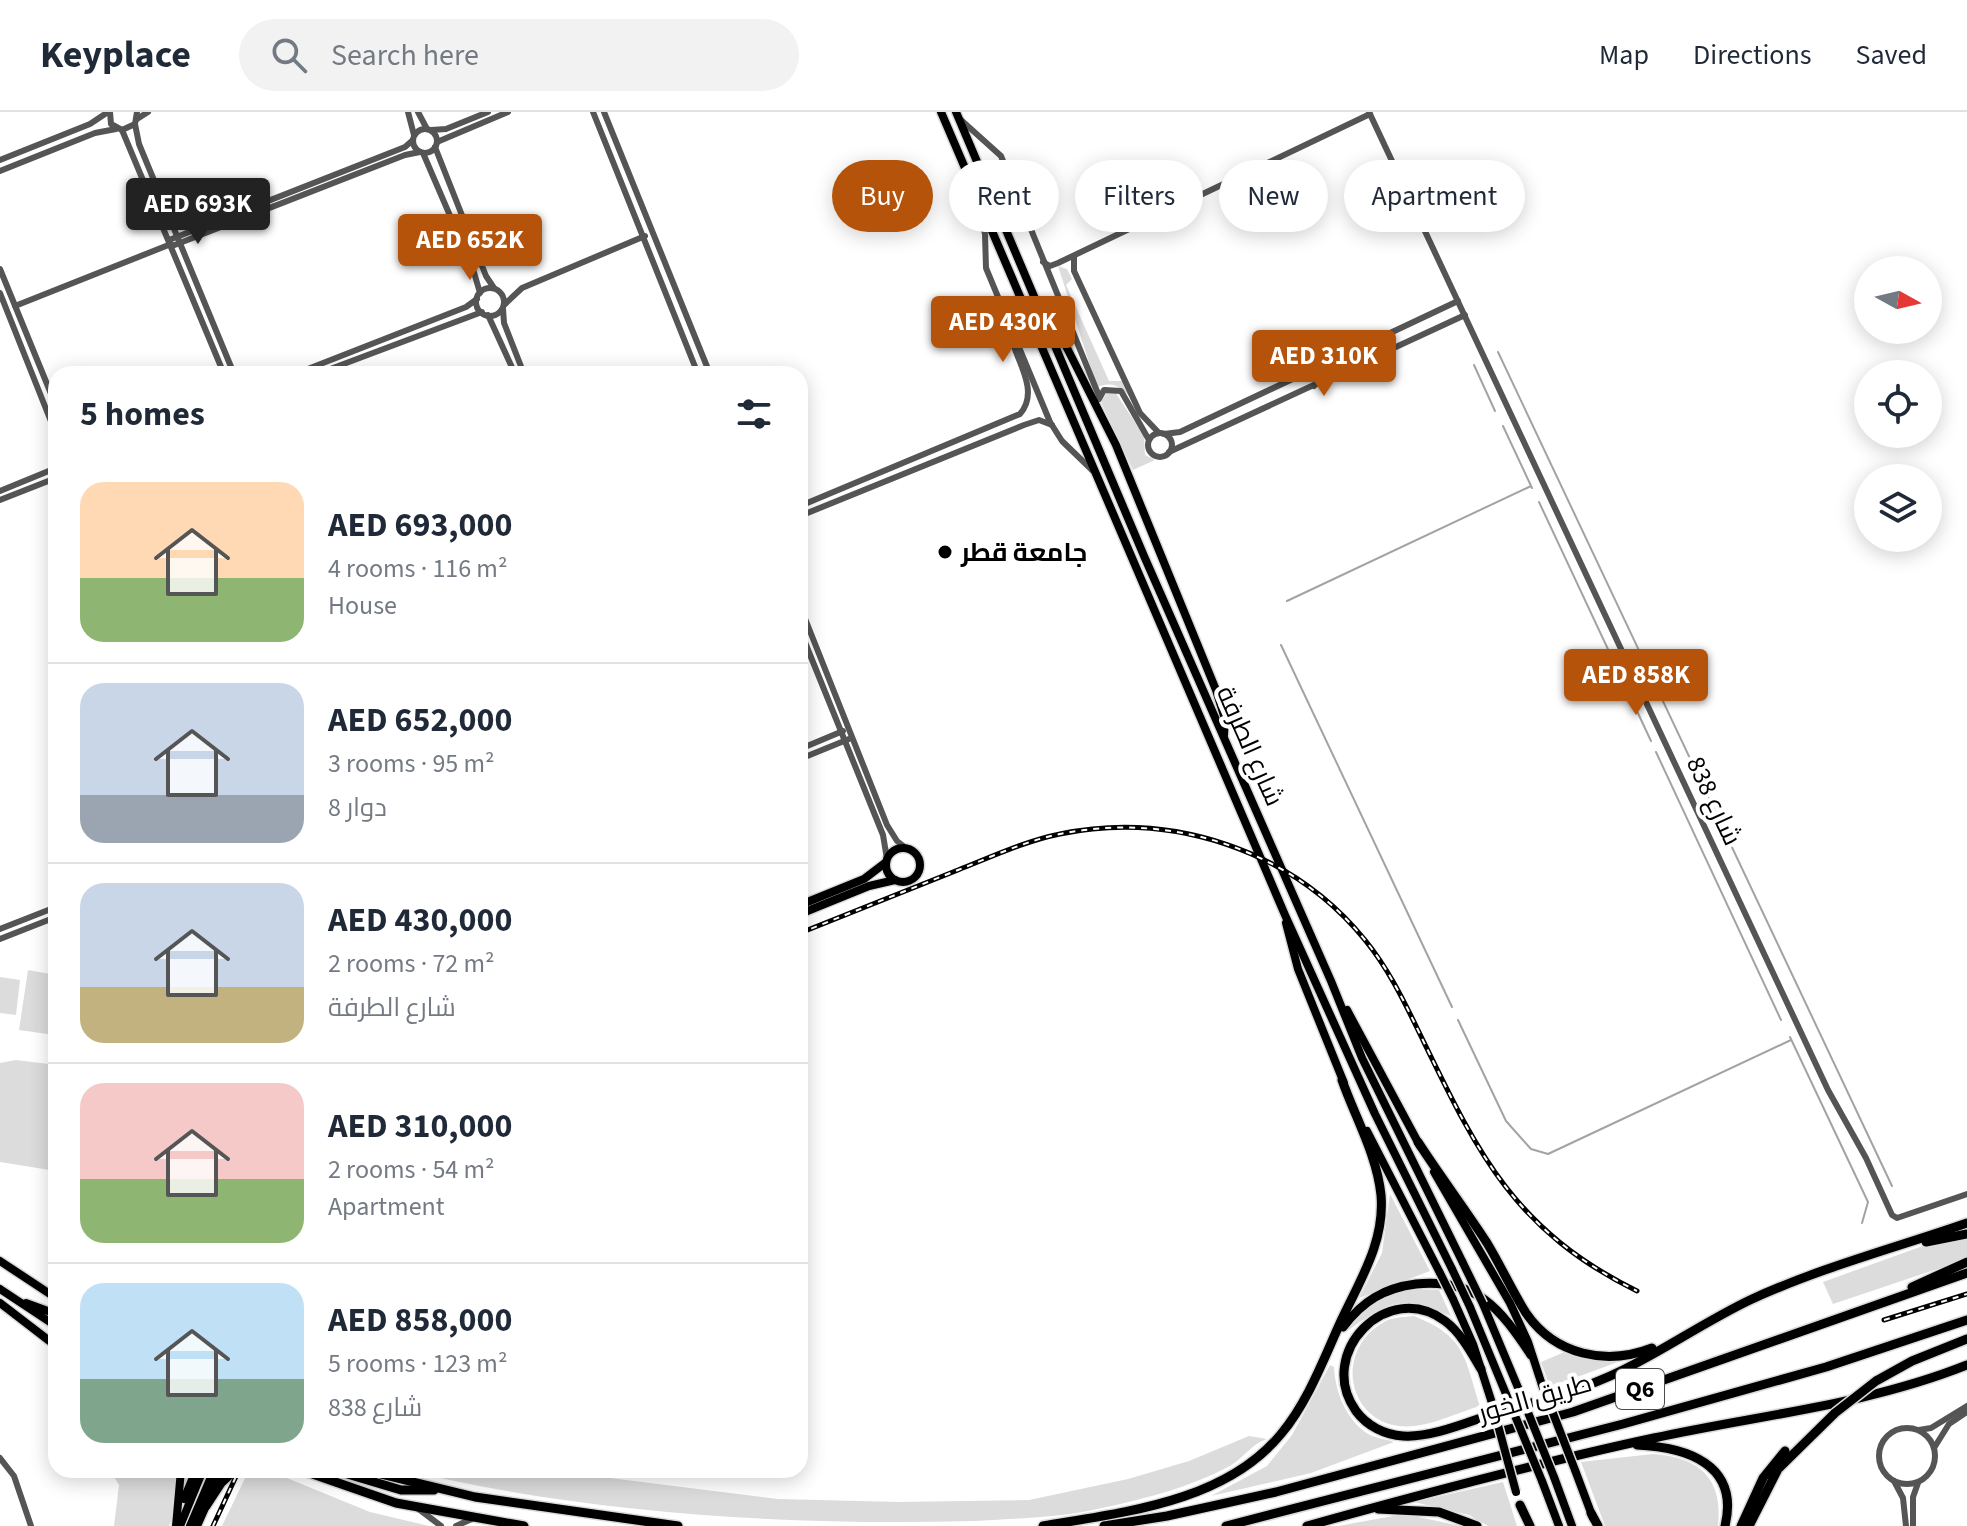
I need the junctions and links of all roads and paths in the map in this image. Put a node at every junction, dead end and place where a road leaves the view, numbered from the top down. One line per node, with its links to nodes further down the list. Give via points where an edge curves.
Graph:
1 (109, 112): 14 (street); 19 (street)
2 (148, 112): 12 (street)
3 (408, 112): 16 (street)
4 (418, 112): 15 (street)
5 (488, 112): 13 (street)
6 (508, 112): 13 (street)
7 (593, 112): 26 (street)
8 (604, 112): 23 (street)
9 (941, 112): 20 (main road, شارع الطرفة)
10 (1370, 113): 29 (street); 38 (street, شارع 838)
11 (958, 114): 30 (street, via 1001,156); 49 (main road, شارع الطرفة)
12 (136, 118): 14 (street); 27 (street, via 139,144)
13 (478, 120): 15 (street); 17 (street)
14 (119, 130): 21 (street, via 100,131); 28 (street)
15 (429, 130): 16 (street, via 420,130); 17 (street)
16 (414, 138): 18 (street); 22 (street, via 405,147)
17 (436, 145): 18 (street); 35 (street, via 486,276)
18 (421, 152): 22 (street); 37 (street, via 469,258)
19 (0, 160)
20 (962, 160)
21 (0, 171)
22 (293, 195): 27 (street)
23 (652, 232): 26 (street); 46 (street)
24 (985, 232): 45 (street, شارع الطرفة, via 986,268)
25 (993, 232): 79 (main road, شارع الطرفة)
26 (643, 237): 34 (street); 47 (street)
27 (180, 240): 28 (street); 53 (street)
28 (170, 243): 40 (street); 52 (street)
29 (1077, 254): 31 (street); 33 (street)
30 (1043, 262): 31 (street); 63 (street)
31 (1058, 263): 33 (street)
32 (0, 269): 40 (street)
33 (1074, 271): 70 (street, via 1140,413)
34 (522, 288): 35 (street); 41 (street)
35 (496, 289): 37 (street); 41 (street, via 504,298)
36 (0, 293): 39 (street)
37 (478, 296): 43 (street); 54 (street, via 466,307)
38 (1458, 301): 44 (street, شارع 838); 48 (street)
39 (4, 304): 40 (street); 42 (street)
40 (15, 306): 42 (street); 60 (street)
41 (503, 307): 43 (street); 57 (street)
42 (8, 313): 62 (street)
43 (485, 314): 55 (street); 56 (street)
44 (1465, 315): 50 (street); 108 (street, شارع 838, via 1828,1090 1892,1215 1897,1218)
45 (1008, 323): 66 (street, via 1029,394 1025,408); 67 (street, شارع الطرفة)
46 (690, 324): 47 (street); 59 (street)
47 (679, 327): 58 (street)
48 (1405, 328): 50 (street); 51 (street)
49 (1049, 329): 64 (main road, via 1066,346); 89 (main road, شارع الطرفة)
50 (1411, 339): 61 (street)
51 (1364, 346): 61 (street, via 1363,352 1323,374); 70 (street, via 1180,432)
52 (221, 366)
53 (231, 366)
54 (315, 366)
55 (339, 366)
56 (511, 366)
57 (521, 366)
58 (695, 366)
59 (707, 366)
60 (48, 386): 62 (street)
61 (1314, 386): 76 (street)
62 (38, 390): 65 (street)
63 (1099, 396): 64 (street); 73 (street, via 1108,389 1121,391)
64 (1100, 411): 89 (main road, via 1216,690)
65 (48, 414)
66 (1011, 420): 68 (street); 69 (street)
67 (1052, 425): 69 (street, via 1039,420); 79 (street, شارع الطرفة)
68 (989, 429): 71 (street); 72 (street)
69 (1015, 429): 71 (street)
70 (1161, 434): 73 (street); 76 (street, via 1170,441)
71 (991, 438): 75 (street)
72 (959, 440): 74 (street); 75 (street)
73 (1149, 440): 76 (street, via 1154,455)
74 (941, 448): 77 (street); 83 (street)
75 (963, 450): 77 (street)
76 (1169, 452)
77 (945, 457): 84 (street)
78 (48, 471): 81 (street)
79 (1096, 474): 101 (main road, شارع الطرفة)
80 (48, 481): 82 (street)
81 (0, 491)
82 (0, 500)
83 (808, 503)
84 (808, 513)
85 (808, 626): 87 (street)
86 (808, 649): 88 (street)
87 (850, 729): 88 (street); 90 (street)
88 (842, 732): 91 (street); 92 (street)
89 (1224, 735): 105 (main road, شارع الطرفة)
90 (854, 737): 91 (street); 94 (street)
91 (845, 741): 93 (street); 94 (street)
92 (808, 746)
93 (808, 756)
94 (881, 819): 95 (street); 96 (street)
95 (907, 849): 96 (main road, via 895,850); 97 (main road, via 917,856 919,871 908,882)
96 (886, 860): 97 (main road, via 887,873); 98 (main road, via 864,879)
97 (895, 880): 100 (main road)
98 (808, 902)
99 (48, 910): 103 (street)
100 (808, 911)
101 (1285, 915): 106 (main road, via 1298,969); 170 (main road, شارع الطرفة, bridge, via 1470,1307)
102 (48, 920): 104 (street)
103 (0, 929)
104 (0, 939)
105 (1331, 981): 107 (main road); 171 (main road, شارع الطرفة, bridge, via 1362,1058 1483,1304)
106 (1342, 1080): 126 (highway, via 1377,1171 1381,1213 1372,1258); 129 (main road, bridge, via 1453,1299)
107 (1418, 1142): 123 (highway, via 1545,1334 1571,1349 1609,1357); 127 (main road, via 1491,1268)
108 (1967, 1194)
109 (1967, 1223): 111 (highway)
110 (1967, 1234): 111 (highway)
111 (1887, 1250): 123 (highway, via 1750,1300)
112 (0, 1261): 116 (main road)
113 (1967, 1262): 117 (highway)
114 (1967, 1273): 117 (highway, طريق الخور / Q6)
115 (0, 1289): 118 (main road)
116 (48, 1293)
117 (1897, 1297): 165 (highway, طريق الخور / Q6, via 1573,1412 1276,1492)
118 (17, 1301): 120 (main road); 122 (main road)
119 (0, 1303): 125 (main road)
120 (48, 1311)
121 (1967, 1320): 166 (highway, طريق الخور / Q6, via 1652,1416)
122 (48, 1321)
123 (1681, 1337): 129 (highway, via 1592,1383 1413,1436 1388,1434 1360,1417 1350,1403 1343,1372 1361,1329 1402,1309 1417,1309 1445,1322)
124 (1967, 1339): 132 (highway, bridge, via 1876,1381)
125 (48, 1340)
126 (1326, 1353): 127 (highway, via 1353,1314 1380,1293 1392,1287 1449,1282 1505,1318); 164 (highway, via 1283,1432 1234,1475 1171,1500)
127 (1531, 1355): 153 (main road, bridge)
128 (1967, 1365): 134 (highway, via 1860,1398)
129 (1481, 1369): 149 (main road, bridge)
130 (1967, 1406): 133 (street)
131 (1967, 1412): 135 (street, via 1949,1424)
132 (1821, 1426): 174 (highway, via 1773,1464); 175 (highway, via 1778,1469)
133 (1919, 1430): 135 (street); 146 (street, via 1899,1429 1883,1441 1879,1461)
134 (1622, 1445): 152 (highway); 173 (highway, via 1672,1447 1707,1463 1726,1500)
135 (1934, 1448): 147 (street, via 1933,1465)
136 (0, 1458): 156 (street, via 14,1476)
137 (182, 1478): 157 (main road)
138 (193, 1478): 154 (main road)
139 (200, 1478): 154 (main road)
140 (211, 1478): 158 (main road)
141 (218, 1478): 150 (main road)
142 (226, 1478): 150 (highway)
143 (321, 1478): 151 (highway)
144 (361, 1478): 148 (highway, via 401,1490)
145 (395, 1478): 148 (highway)
146 (1894, 1481): 147 (street); 176 (street, via 1903,1498)
147 (1919, 1482): 177 (street)
148 (437, 1489): 163 (highway)
149 (1520, 1505): 169 (highway)
150 (206, 1506): 159 (main road)
151 (416, 1507): 155 (highway); 160 (street)
152 (1366, 1510): 167 (highway); 168 (highway, via 1439,1512)
153 (1591, 1513): 172 (highway)
154 (184, 1516): 157 (main road)
155 (474, 1518): 161 (street); 162 (highway)
156 (31, 1526)
157 (178, 1526)
158 (190, 1526)
159 (197, 1526)
160 (441, 1526)
161 (456, 1526)
162 (524, 1526)
163 (678, 1526)
164 (1043, 1526)
165 (1104, 1526)
166 (1226, 1526)
167 (1307, 1526)
168 (1477, 1526)
169 (1528, 1526)
170 (1559, 1526)
171 (1572, 1526)
172 (1597, 1526)
173 (1725, 1526)
174 (1741, 1526)
175 (1749, 1526)
176 (1906, 1526)
177 (1913, 1526)

